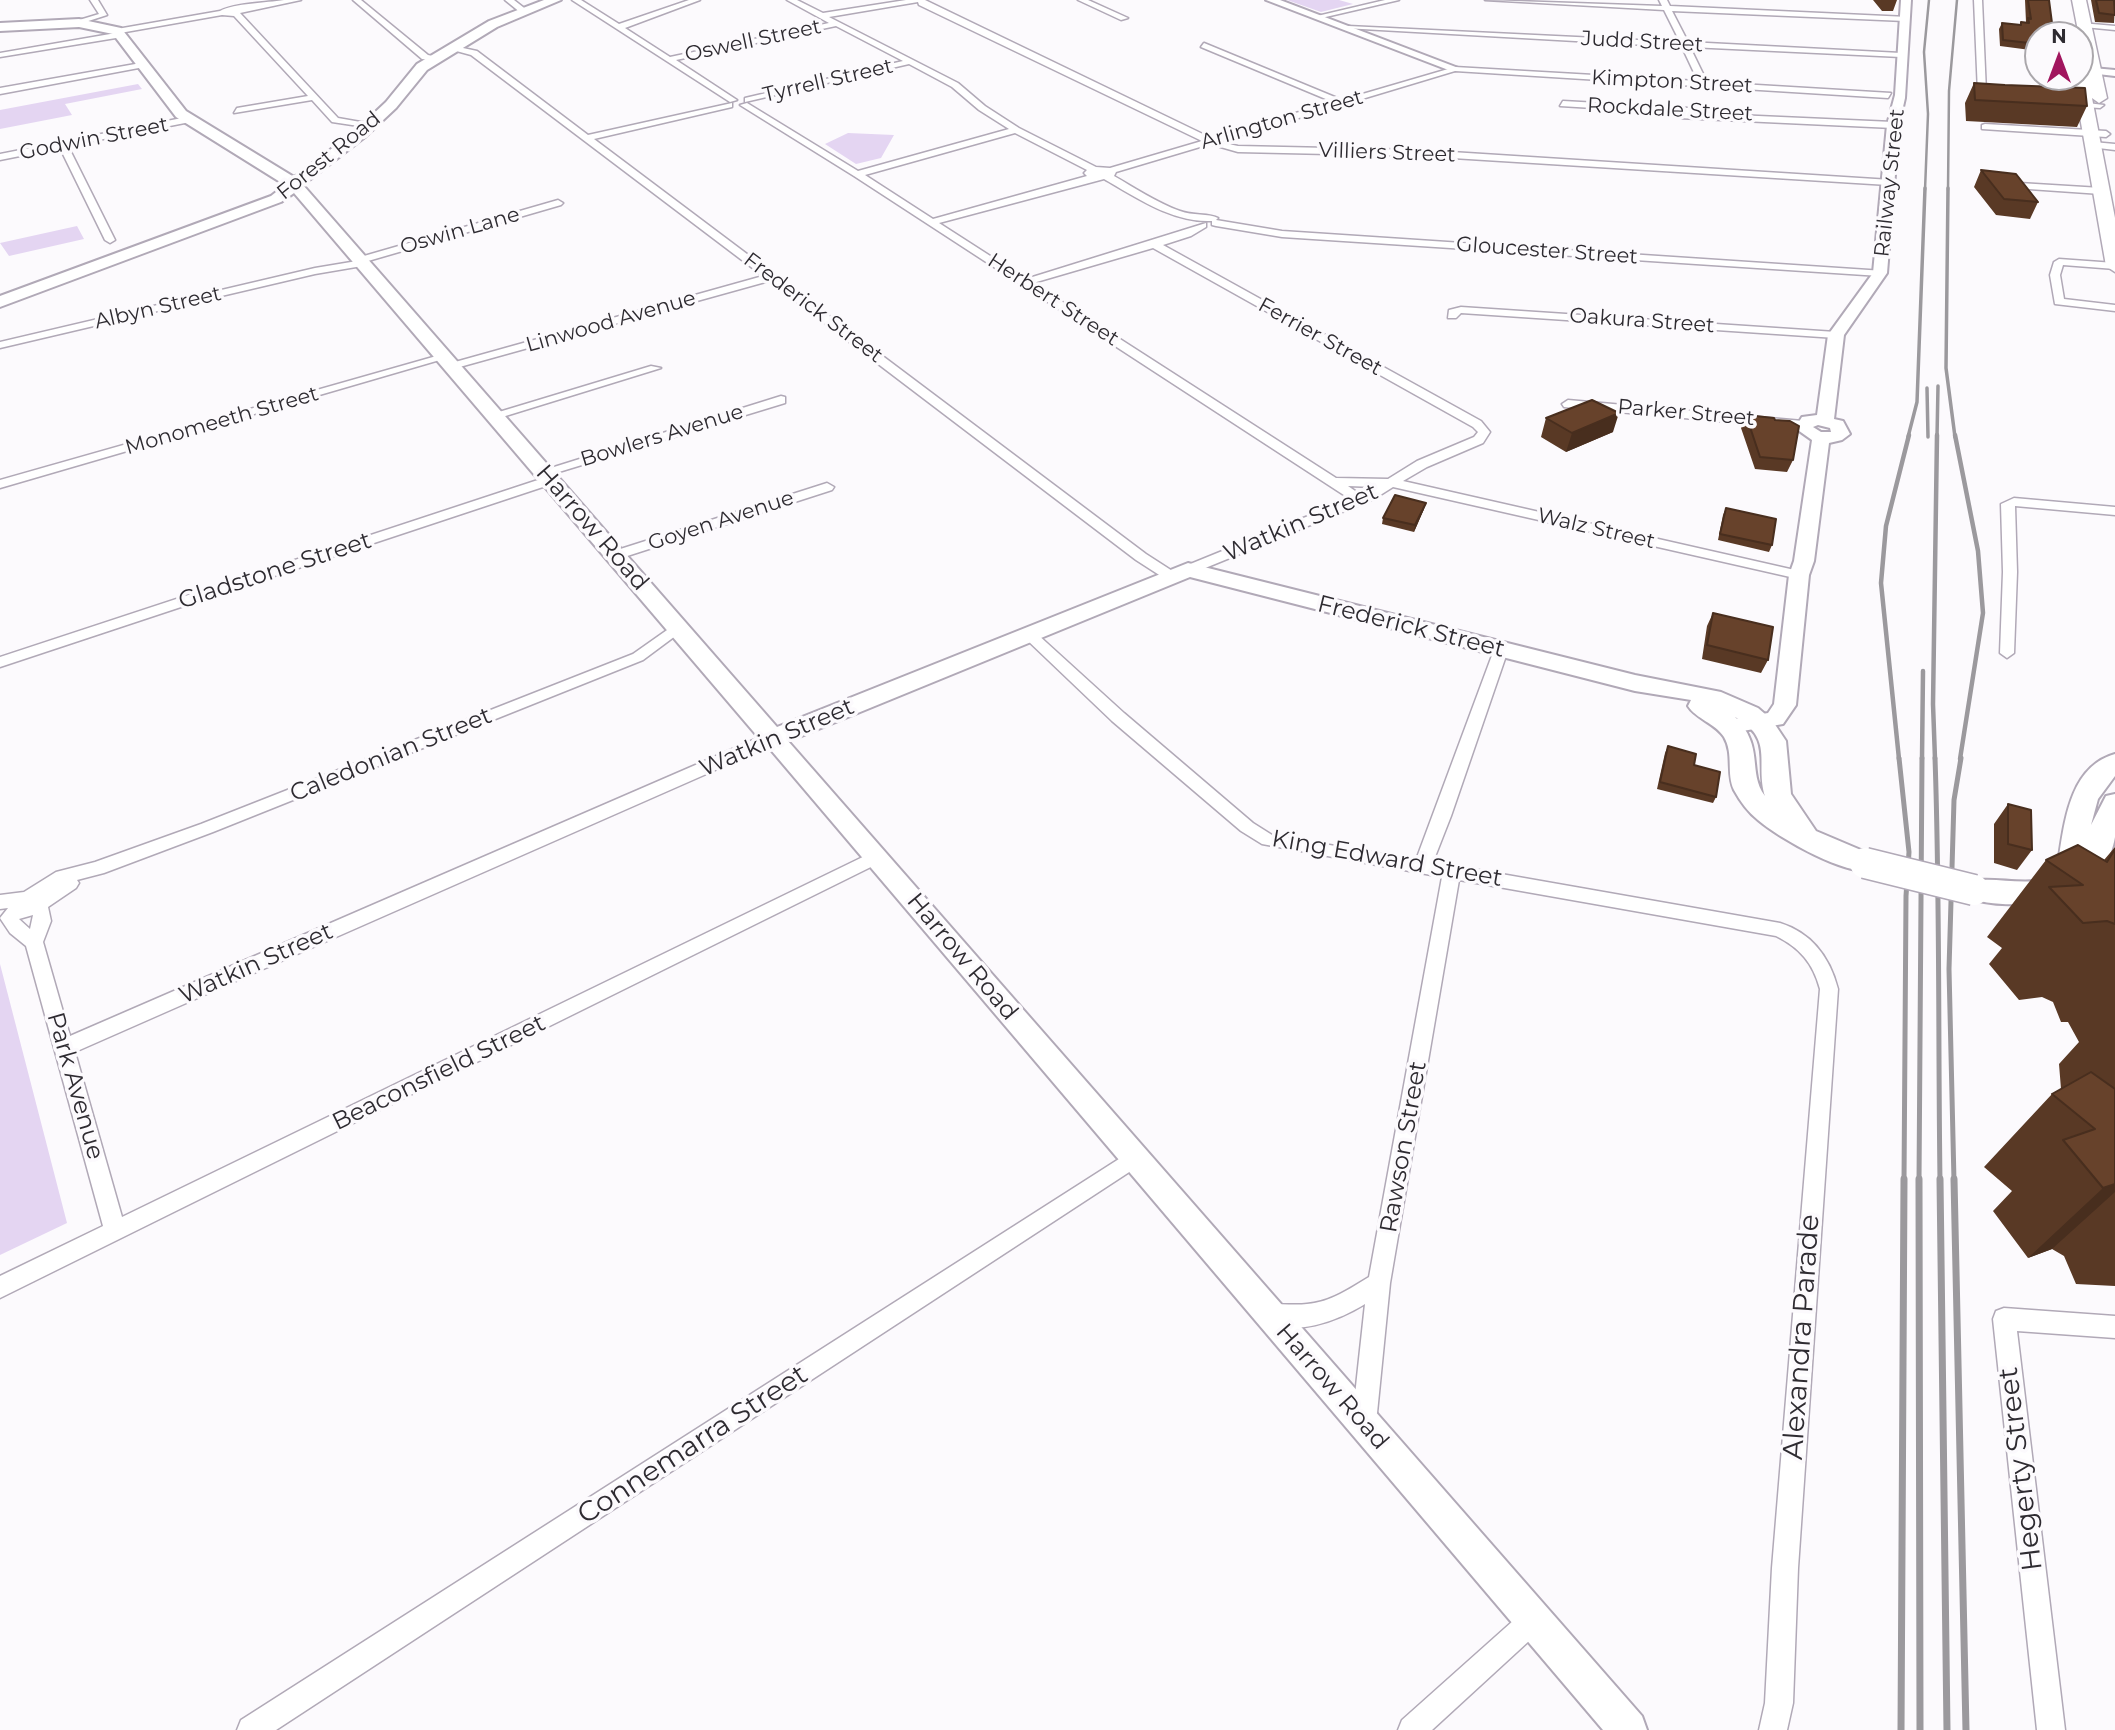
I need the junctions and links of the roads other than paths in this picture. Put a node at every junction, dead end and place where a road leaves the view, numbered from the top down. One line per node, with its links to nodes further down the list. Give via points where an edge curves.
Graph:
1 (94, 0): 27 (street, via 103,15)
2 (223, 0): 20 (street)
3 (297, 0): 20 (street)
4 (357, 0): 40 (street, via 425,57)
5 (509, 0): 21 (street)
6 (555, 0): 21 (main road, Forest Road)
7 (576, 0): 30 (street, Herbert Street)
8 (696, 0): 30 (street)
9 (791, 0): 22 (street)
10 (920, 0): 22 (street, Oswell Street); 67 (street, Villiers Street)
11 (1082, 0): 23 (street)
12 (1271, 0): 24 (street)
13 (1395, 0): 24 (street)
14 (1489, 0): 19 (street)
15 (1906, 0): 25 (street, Railway Street)
16 (1978, 0): 52 (street, via 1982,95)
17 (2051, 0): 18 (street)
18 (2070, 1): 26 (highway)
19 (1665, 4): 25 (street); 36 (street)
20 (236, 10): 34 (street); 51 (street)
21 (524, 11): 37 (main road, Forest Road)
22 (821, 16): 28 (street)
23 (1124, 18)
24 (1321, 18): 32 (street)
25 (1905, 19): 39 (street, Railway Street)
26 (2076, 21)
27 (79, 23): 29 (main road); 34 (main road)
28 (835, 23): 41 (street, Oswell Street); 42 (street)
29 (0, 27)
30 (619, 27): 41 (street, Herbert Street)
31 (2115, 28): 33 (street)
32 (1352, 29): 36 (street, Judd Street); 44 (street)
33 (2094, 29)
34 (118, 33): 38 (street); 43 (main road, Harrow Road)
35 (1204, 44): 53 (street)
36 (1684, 44): 39 (street, Judd Street); 47 (street)
37 (452, 47): 40 (main road, Forest Road); 66 (street, Frederick Street, via 474,53)
38 (0, 55)
39 (1901, 55): 50 (street, Railway Street)
40 (434, 59): 64 (main road, Forest Road, via 414,73 391,105)
41 (670, 59): 54 (street, Herbert Street)
42 (909, 62): 54 (street, Tyrrell Street); 65 (street, via 955,85)
43 (141, 65): 48 (street); 61 (main road, Harrow Road)
44 (1455, 69): 47 (street, Kimpton Street); 53 (street, Arlington Street)
45 (2115, 73): 46 (street)
46 (2094, 74)
47 (1704, 84): 50 (street, Kimpton Street)
48 (0, 91)
49 (2091, 91): 57 (highway)
50 (1895, 95): 62 (street, Railway Street)
51 (312, 98): 58 (street); 64 (street, via 340,131)
52 (1996, 100)
53 (1340, 102): 67 (street, Arlington Street)
54 (738, 103): 66 (street, Tyrrell Street); 73 (street, Herbert Street)
55 (2061, 103): 57 (street)
56 (1563, 104): 60 (street, Rockdale Street)
57 (2094, 105): 68 (highway)
58 (237, 111)
59 (1678, 115): 60 (street, Rockdale Street)
60 (1777, 119): 62 (street, Rockdale Street)
61 (187, 120): 69 (street, Godwin Street); 77 (main road, Harrow Road)
62 (1893, 125): 75 (street, Railway Street)
63 (1985, 127): 68 (street)
64 (364, 130): 77 (main road, Forest Road)
65 (1016, 130): 72 (street); 73 (street)
66 (587, 138): 87 (street, Frederick Street)
67 (1208, 141): 74 (street, Arlington Street); 75 (street, Villiers Street, via 1238,149 1378,151)
68 (2103, 141): 71 (highway); 78 (highway)
69 (63, 145): 70 (street, Godwin Street); 82 (street)
70 (0, 158)
71 (2113, 165)
72 (1093, 173): 74 (street); 80 (street)
73 (858, 174): 80 (street, Herbert Street)
74 (1109, 174): 81 (street)
75 (1888, 182): 86 (street, Railway Street)
76 (1992, 185): 78 (street)
77 (294, 186): 84 (main road, Harrow Road); 89 (main road, Forest Road, via 251,211)
78 (2106, 197): 85 (highway)
79 (558, 203): 84 (street, Oswin Lane)
80 (932, 222): 88 (street, Herbert Street)
81 (1199, 222): 83 (street, via 1197,230); 86 (street, Gloucester Street, via 1282,234)
82 (110, 240)
83 (1154, 244): 88 (street); 101 (street, Ferrier Street)
84 (360, 258): 93 (street, Albyn Street); 94 (main road, Harrow Road)
85 (2115, 266): 90 (street, via 2059,262 2055,275 2059,302)
86 (1880, 273): 92 (street, Railway Street)
87 (771, 277): 94 (street, Linwood Avenue); 110 (street, Frederick Street, via 1141,557)
88 (1027, 282): 103 (street, Herbert Street)
89 (0, 302)
90 (2115, 308)
91 (1452, 316): 92 (street, Oakura Street, via 1461,310 1527,313)
92 (1836, 335): 100 (street, Railway Street)
93 (0, 345)
94 (448, 362): 98 (main road, Harrow Road); 105 (street, Monomeeth Street)
95 (655, 368): 98 (street)
96 (781, 400): 102 (street, Bowlers Avenue)
97 (1568, 404): 99 (street, Parker Street)
98 (495, 415): 102 (main road, Harrow Road)
99 (1803, 425): 100 (street, via 1810,433)
100 (1823, 429): 111 (street, Railway Street)
101 (1484, 432): 104 (street, Watkin Street, via 1479,440 1422,464)
102 (547, 476): 109 (main road, Harrow Road); 116 (street, Gladstone Street)
103 (1332, 482): 104 (street, Walz Street); 107 (street, Herbert Street)
104 (1394, 483): 107 (street, Watkin Street); 111 (street, Walz Street)
105 (0, 484)
106 (827, 487): 109 (street, Goyen Avenue)
107 (1359, 499): 110 (street, Watkin Street)
108 (2115, 511): 115 (street, via 2009,503)
109 (616, 555): 112 (main road, Harrow Road)
110 (1180, 573): 113 (main road, Watkin Street); 114 (main road, Frederick Street)
111 (1799, 575): 118 (street, Railway Street, via 1785,705 1775,719)
112 (677, 628): 120 (main road, Harrow Road); 128 (street, Caledonian Street, via 638,657 98,868)
113 (1031, 636): 120 (main road, Watkin Street); 125 (street, King Edward Street, via 1118,717 1257,834 1280,844)
114 (1501, 650): 117 (main road, Frederick Street); 125 (street)
115 (2007, 653)
116 (0, 662)
117 (1634, 683): 118 (main road, Frederick Street, via 1706,697); 119 (main road, Frederick Street, via 1699,706)
118 (1758, 721): 119 (street); 123 (main road, via 1773,741 1777,791)
119 (1731, 726): 123 (main road, via 1742,750 1746,788 1757,805 1775,821)
120 (773, 738): 124 (street, Harrow Road); 132 (street, Watkin Street)
121 (2115, 763): 127 (main road, via 2099,774 2082,803)
122 (2115, 803): 127 (main road, via 2096,852)
123 (1804, 834): 127 (main road, bridge, via 1864,863 1974,890 2030,894)
124 (877, 857): 133 (street, Harrow Road); 134 (street, Beaconsfield Street)
125 (1422, 867): 126 (street, King Edward Street)
126 (1452, 872): 131 (street, King Edward Street, via 1780,930); 135 (street, Rawson Street)
127 (2069, 880)
128 (34, 902): 129 (street, Caledonian Street); 130 (street, Park Avenue, via 44,921)
129 (3, 912): 130 (street, Park Avenue)
130 (34, 942): 132 (street, Park Avenue)
131 (1810, 948): 144 (street, Alexandra Parade, via 1820,961 1829,989 1779,1703)
132 (66, 1047): 134 (street, Park Avenue)
133 (1133, 1158): 137 (street, Harrow Road); 141 (street, Connemarra Street)
134 (115, 1231): 136 (street, Beaconsfield Street)
135 (1379, 1283): 137 (street, via 1340,1308 1306,1317); 139 (street, Rawson Street)
136 (0, 1287)
137 (1270, 1315): 139 (street, Harrow Road)
138 (2115, 1327): 145 (street, Hegerty Street, via 2004,1319)
139 (1364, 1423): 140 (street, Harrow Road)
140 (1532, 1621): 142 (street); 143 (street, Harrow Road)
141 (251, 1730)
142 (1412, 1730)
143 (1628, 1730)
144 (1773, 1730)
145 (2051, 1730)

